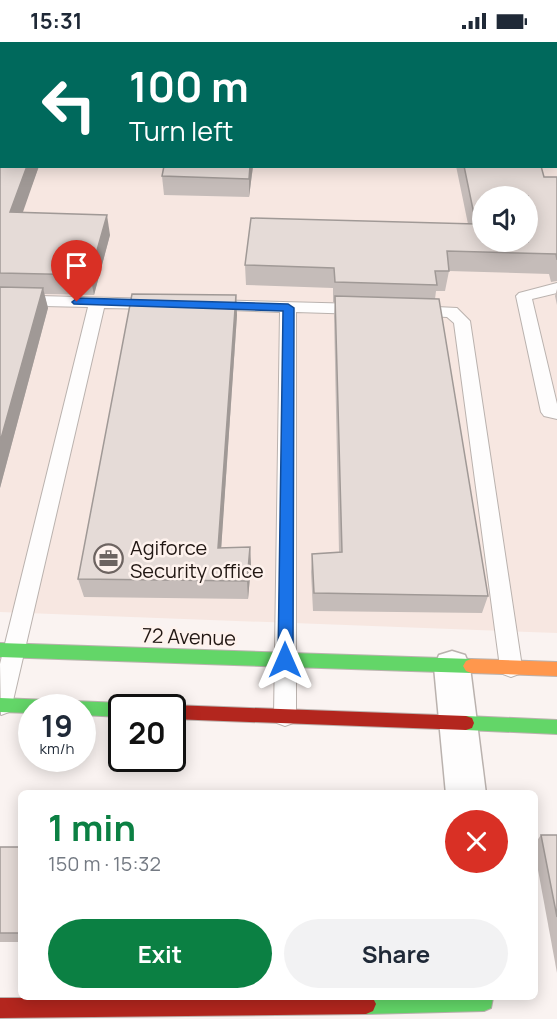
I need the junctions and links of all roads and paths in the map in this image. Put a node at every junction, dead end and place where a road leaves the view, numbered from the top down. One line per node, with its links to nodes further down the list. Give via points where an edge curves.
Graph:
1 (557, 288): 7 (lane, via 524,296 550,412)
2 (0, 300): 3 (lane)
3 (97, 302): 4 (lane); 8 (lane)
4 (169, 304)
5 (192, 305): 6 (lane)
6 (288, 308): 9 (lane); 11 (lane, via 451,312 462,321)
7 (557, 413)
8 (6, 650): 9 (main road, 72 Avenue); 13 (lane)
9 (285, 660): 10 (main road, 72 Avenue); 16 (lane)
10 (452, 667): 11 (main road, 72 Avenue); 17 (street)
11 (511, 668): 12 (main road, 72 Avenue)
12 (557, 669)
13 (1, 705): 14 (main road)
14 (18, 706)
15 (186, 713): 16 (main road)
16 (285, 717): 17 (main road)
17 (459, 724): 18 (main road); 19 (street)
18 (557, 727)
19 (466, 790)
20 (485, 1006): 22 (main road)
21 (0, 1008): 22 (main road)
22 (62, 1013)

